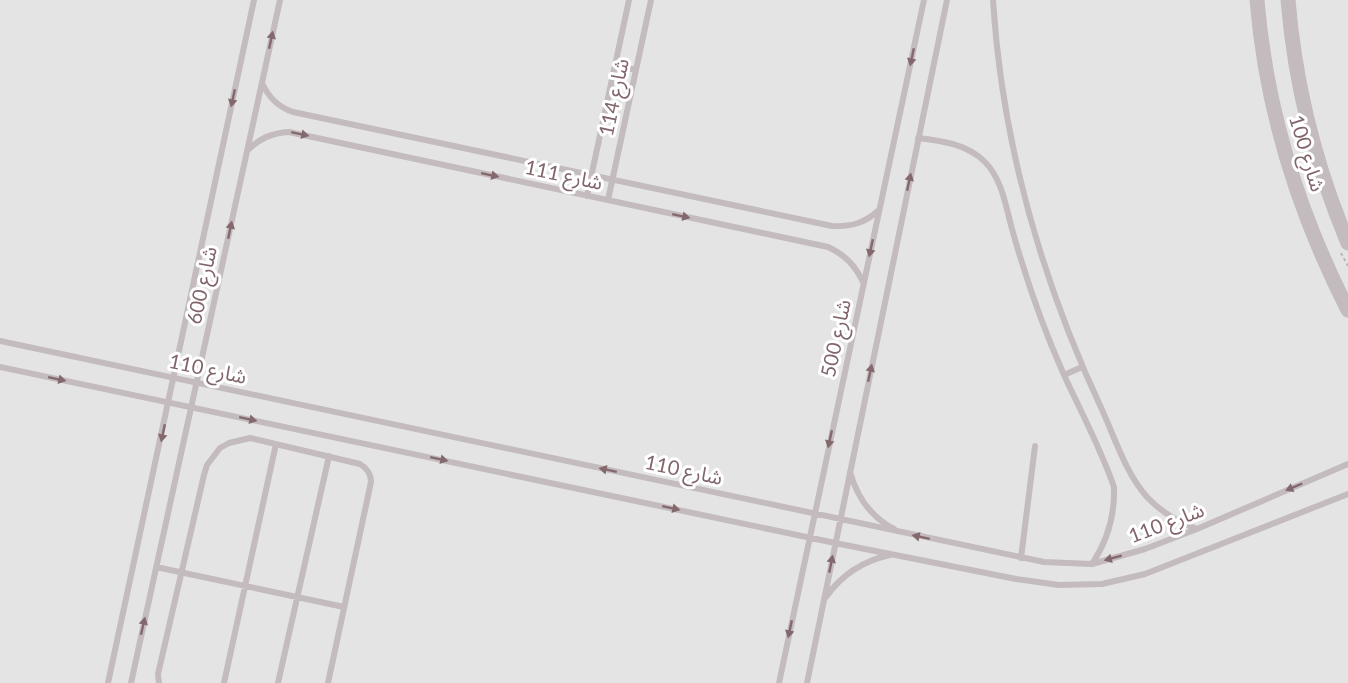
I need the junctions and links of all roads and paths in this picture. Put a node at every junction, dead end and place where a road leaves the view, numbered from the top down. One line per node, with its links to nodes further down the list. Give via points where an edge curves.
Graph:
1 (254, 0): 27 (lane, شارع 600, one-way to 27)
2 (280, 0): 12 (lane, شارع 600, one-way to 2)
3 (629, 0): 10 (lane, شارع 114)
4 (651, 0): 11 (lane, شارع 114)
5 (924, 0): 19 (lane, شارع 500, one-way to 19)
6 (947, 0): 13 (lane, شارع 500)
7 (993, 0): 25 (lane, via 1001,76 1020,181 1038,249)
8 (1257, 0): 22 (street, شارع 100, via 1266,75 1286,161 1316,243)
9 (1288, 0): 20 (street, شارع 100, via 1305,111 1321,170)
10 (615, 65): 11 (lane); 15 (lane, شارع 114)
11 (636, 70): 16 (lane, شارع 114)
12 (262, 83): 14 (lane, شارع 600); 15 (lane, شارع 111, via 271,99 293,112)
13 (918, 138): 26 (lane, via 966,148 993,172); 37 (lane, شارع 500, one-way to 13)
14 (247, 151): 17 (lane, شارع 111, one-way to 17, via 262,139 289,132); 28 (lane, شارع 600, one-way to 14)
15 (592, 175): 16 (lane, شارع 111); 17 (lane, شارع 114)
16 (612, 180): 18 (lane, شارع 114); 19 (lane, شارع 111, via 832,226 862,222)
17 (588, 196): 18 (lane, شارع 111)
18 (608, 200): 21 (lane, شارع 111, one-way to 21, via 828,247 846,257)
19 (879, 210): 21 (lane, شارع 500, one-way to 21)
20 (1348, 243)
21 (863, 282): 39 (lane, شارع 500, one-way to 39)
22 (1348, 310)
23 (0, 341): 27 (lane, شارع 110)
24 (0, 367): 29 (lane, شارع 110, one-way to 29)
25 (1082, 367): 26 (lane); 41 (lane, via 1141,489 1166,513)
26 (1064, 375): 47 (lane, via 1114,487 1110,528)
27 (174, 378): 28 (lane, شارع 110); 29 (lane, شارع 600)
28 (198, 382): 30 (lane, شارع 600); 39 (lane, شارع 110, one-way to 28)
29 (169, 402): 30 (lane, شارع 110); 54 (lane, شارع 600, one-way to 54)
30 (192, 407): 43 (lane, شارع 110, one-way to 43); 48 (lane, شارع 600)
31 (276, 444): 33 (lane); 49 (lane, via 239,439 212,456); 50 (lane)
32 (1035, 446): 46 (lane)
33 (329, 456): 51 (lane); 53 (lane, via 363,465 371,478)
34 (1348, 456): 36 (lane)
35 (1348, 464): 36 (lane, شارع 110)
36 (1340, 467): 41 (lane, شارع 110, one-way to 41)
37 (850, 470): 40 (lane, شارع 500); 42 (lane, via 867,508)
38 (1348, 494): 45 (lane, شارع 110, via 1145,574 1102,584 1037,583)
39 (814, 514): 40 (lane, شارع 110); 43 (lane, شارع 500)
40 (840, 519): 42 (lane, شارع 110); 44 (lane, شارع 500)
41 (1197, 529): 47 (lane, شارع 110, one-way to 47)
42 (899, 532): 46 (lane, شارع 110, one-way to 42)
43 (809, 537): 44 (lane, شارع 110); 60 (lane, شارع 500, one-way to 60)
44 (835, 543): 45 (lane, شارع 110); 52 (lane, شارع 500, one-way to 44)
45 (893, 554): 52 (lane, via 853,569)
46 (1021, 558): 47 (lane, شارع 110)
47 (1092, 564)
48 (156, 567): 49 (lane); 55 (lane, شارع 600, one-way to 48)
49 (181, 573): 50 (lane); 56 (lane)
50 (246, 586): 51 (lane); 57 (lane)
51 (297, 597): 53 (lane); 58 (lane)
52 (824, 600): 61 (lane, شارع 500)
53 (344, 607): 59 (lane)
54 (108, 683)
55 (131, 683)
56 (159, 683)
57 (224, 683)
58 (278, 683)
59 (328, 683)
60 (779, 683)
61 (807, 683)

